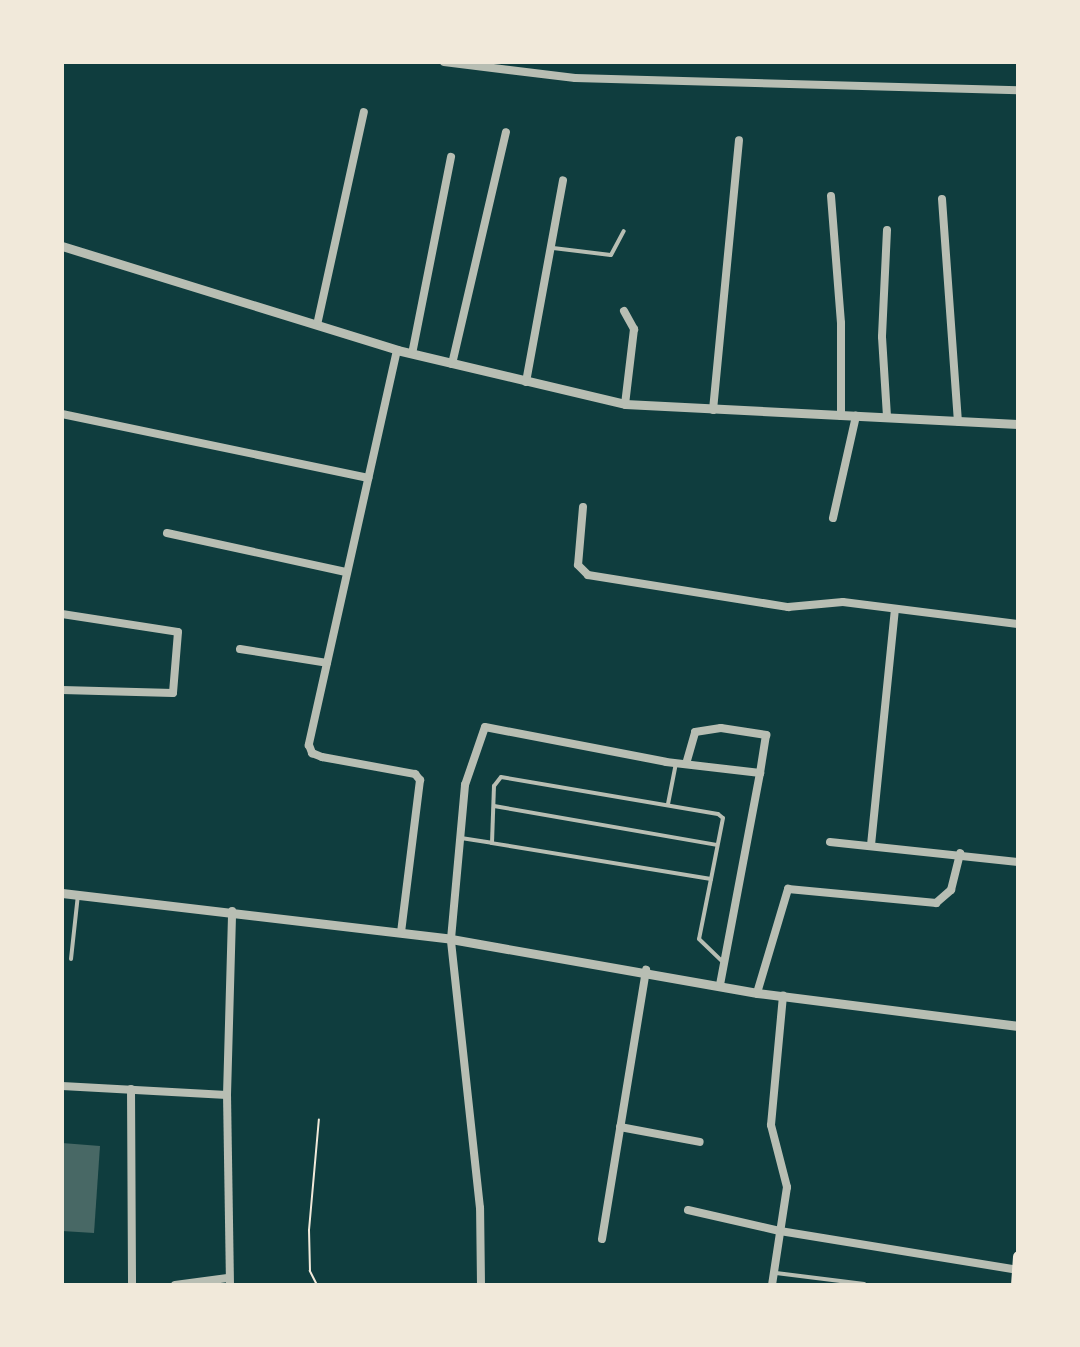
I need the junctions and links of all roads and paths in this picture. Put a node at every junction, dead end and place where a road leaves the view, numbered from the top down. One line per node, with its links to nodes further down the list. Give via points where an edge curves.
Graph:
1 (444, 62): 3 (street)
2 (526, 62): 3 (street)
3 (524, 73): 4 (street)
4 (1018, 90)
5 (364, 112): 17 (street)
6 (506, 132): 20 (street)
7 (739, 140): 23 (street)
8 (451, 157): 19 (street)
9 (563, 180): 15 (street)
10 (831, 196): 25 (street, via 841,323)
11 (942, 199): 28 (street)
12 (887, 230): 27 (street, via 882,337)
13 (624, 231): 15 (lane, via 611,255)
14 (62, 246): 17 (street)
15 (550, 248): 21 (street)
16 (624, 311): 22 (street, via 634,329)
17 (317, 325): 18 (street)
18 (397, 350): 19 (street); 30 (street)
19 (412, 354): 20 (street)
20 (452, 364): 21 (street)
21 (526, 382): 22 (street)
22 (625, 404): 23 (street)
23 (713, 410): 25 (street)
24 (62, 414): 30 (street)
25 (841, 416): 26 (street)
26 (856, 416): 27 (street); 32 (street)
27 (887, 417): 28 (street)
28 (958, 421): 29 (street)
29 (1018, 424)
30 (368, 478): 34 (street)
31 (583, 507): 35 (street, via 578,565 588,575 788,607 843,602)
32 (833, 518)
33 (167, 533): 34 (street)
34 (346, 572): 39 (street)
35 (895, 609): 37 (street); 49 (street)
36 (62, 614): 40 (street, via 178,632 173,693)
37 (1018, 624)
38 (240, 649): 39 (street)
39 (327, 663): 56 (street, via 312,753 415,774 420,780)
40 (62, 690)
41 (681, 764): 42 (street); 42 (street, via 695,732 721,728 766,735); 43 (lane); 45 (street, via 485,727 465,785)
42 (760, 773): 59 (street)
43 (668, 804): 44 (lane, via 501,777); 48 (lane, via 723,818)
44 (494, 806): 47 (lane); 48 (lane)
45 (461, 838): 47 (lane); 57 (street)
46 (830, 842): 49 (street)
47 (492, 843): 52 (lane)
48 (717, 845): 52 (lane)
49 (871, 845): 50 (street)
50 (960, 853): 51 (street); 62 (street, via 951,890 936,903 788,889)
51 (1018, 862)
52 (711, 879): 59 (lane, via 699,939)
53 (62, 893): 54 (street)
54 (78, 895): 55 (street); 58 (lane)
55 (232, 911): 56 (street); 67 (street)
56 (401, 933): 57 (street)
57 (451, 939): 60 (street); 82 (street, via 480,1208)
58 (71, 959)
59 (724, 963): 61 (street)
60 (646, 970): 61 (street); 69 (street)
61 (720, 985): 62 (street)
62 (757, 993): 63 (street)
63 (783, 996): 64 (street); 72 (street, via 771,1125 787,1187)
64 (1018, 1026)
65 (62, 1086): 66 (street)
66 (131, 1089): 67 (street); 79 (street)
67 (227, 1095): 77 (street)
68 (319, 1119): 81 (path, via 309,1230 310,1271)
69 (620, 1127): 70 (street); 73 (street)
70 (700, 1142)
71 (688, 1210): 72 (street)
72 (780, 1231): 75 (street); 76 (street)
73 (602, 1239)
74 (1018, 1256): 75 (main road)
75 (1017, 1270): 84 (main road)
76 (774, 1273): 78 (lane); 83 (street)
77 (229, 1281): 80 (street)
78 (864, 1284)
79 (132, 1285)
80 (175, 1285)
81 (317, 1285)
82 (481, 1285)
83 (772, 1285)
84 (1016, 1285)

